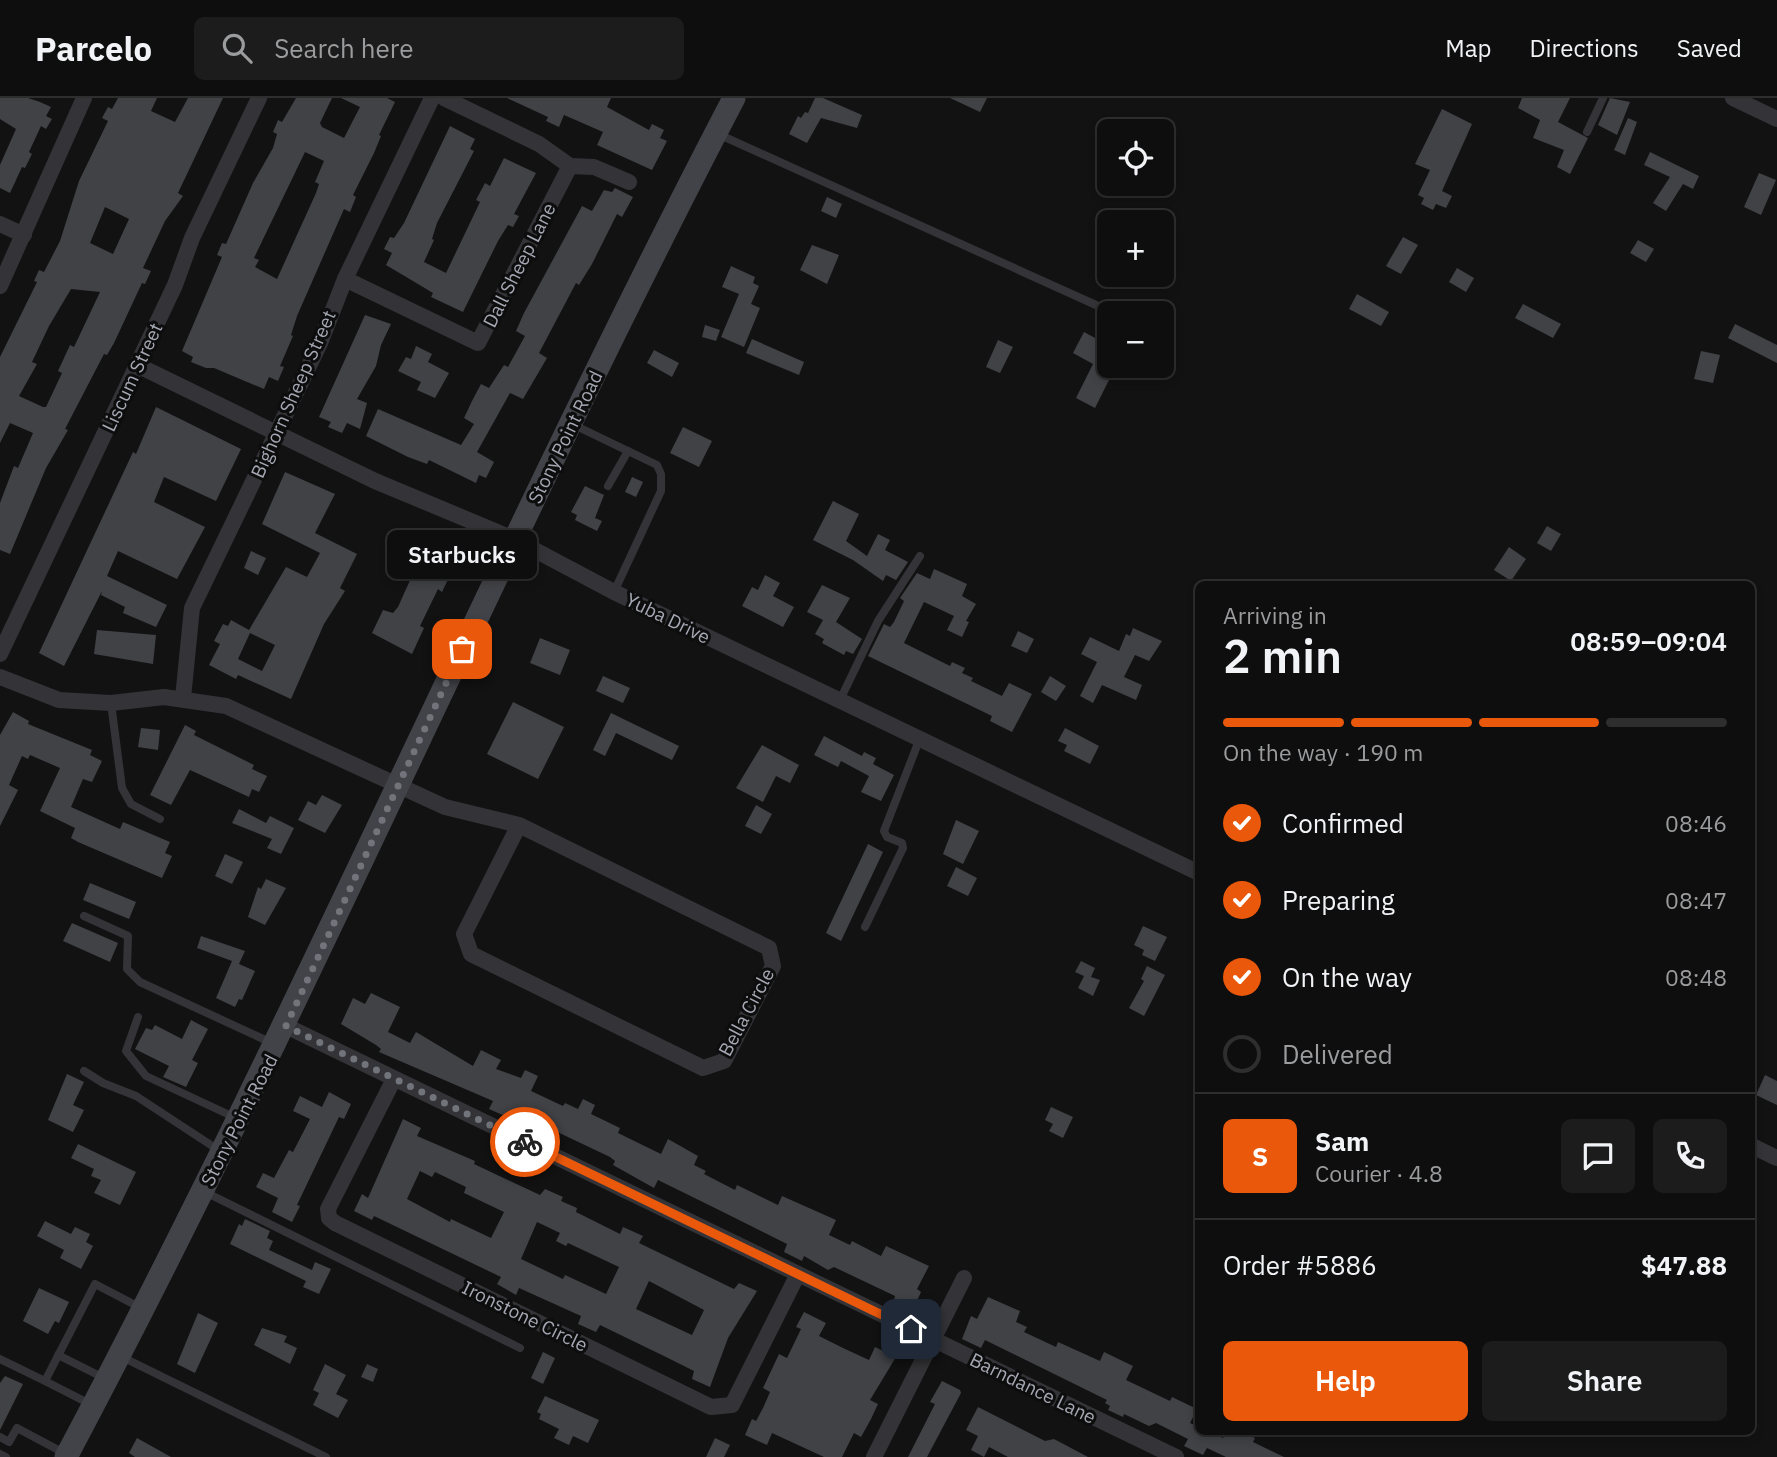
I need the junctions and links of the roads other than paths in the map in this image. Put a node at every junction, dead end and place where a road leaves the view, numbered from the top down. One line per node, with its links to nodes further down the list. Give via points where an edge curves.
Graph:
1 (84, 98): 14 (street)
2 (259, 98): 18 (street, Liscum Street)
3 (432, 98): 15 (street, Bighorn Sheep Street)
4 (444, 98): 11 (street, via 539,145)
5 (734, 98): 9 (main road, Stony Point Road)
6 (1603, 98): 10 (lane)
7 (1733, 98): 8 (street)
8 (1777, 119)
9 (716, 132): 17 (lane); 19 (main road, Stony Point Road)
10 (1587, 132)
11 (570, 166): 12 (street, via 594,167); 15 (street, Dall Sheep Lane, via 478,343)
12 (629, 182)
13 (0, 223): 14 (street)
14 (24, 235): 16 (street)
15 (345, 279): 20 (street, Bighorn Sheep Street)
16 (0, 286)
17 (1096, 305)
18 (137, 365): 20 (street, Yuba Drive); 26 (street, Liscum Street)
19 (572, 423): 21 (lane); 23 (main road, Stony Point Road)
20 (277, 433): 23 (street, Yuba Drive, via 384,485); 28 (street, Bighorn Sheep Street, via 192,608)
21 (628, 451): 22 (lane); 25 (lane, via 657,465 661,491)
22 (608, 486)
23 (514, 539): 25 (street, Yuba Drive); 32 (main road, Stony Point Road)
24 (920, 556): 29 (lane, via 878,621)
25 (614, 592): 29 (street, Yuba Drive)
26 (0, 654)
27 (0, 677): 30 (street, Bella Circle, via 59,700)
28 (183, 698): 30 (street, Bella Circle); 32 (street, Bella Circle, via 244,713)
29 (840, 700): 31 (street, Yuba Drive)
30 (111, 703): 33 (lane, via 122,788 131,804)
31 (920, 738): 35 (street, Yuba Drive); 37 (lane, via 884,831 902,843 902,853)
32 (398, 785): 34 (street, Bella Circle, via 445,807); 39 (main road, Stony Point Road)
33 (160, 818)
34 (519, 825): 34 (street, Bella Circle, via 464,934 471,954 703,1068 724,1061 773,966 769,948)
35 (1195, 871)
36 (85, 916): 39 (lane, via 128,936 127,969 140,982)
37 (865, 927)
38 (138, 1017): 42 (lane, via 126,1051 146,1076)
39 (281, 1035): 41 (street, Barndance Lane); 42 (main road, Stony Point Road)
40 (84, 1071): 44 (lane, via 135,1096)
41 (394, 1079): 47 (street, Barndance Lane); 47 (street, Ironstone Circle, via 328,1209 329,1218 711,1407 732,1405)
42 (239, 1119): 44 (main road, Stony Point Road)
43 (1755, 1147): 45 (street)
44 (222, 1153): 46 (main road, Stony Point Road)
45 (1777, 1158)
46 (203, 1191): 49 (main road, Stony Point Road); 51 (lane)
47 (798, 1274): 50 (street, Barndance Lane)
48 (964, 1278): 50 (street)
49 (144, 1309): 52 (lane, via 95,1284); 53 (main road, Stony Point Road)
50 (934, 1340): 63 (street); 64 (street, Barndance Lane)
51 (520, 1348)
52 (58, 1355): 55 (lane); 56 (lane)
53 (120, 1356): 55 (main road, Stony Point Road); 62 (lane)
54 (0, 1359): 56 (lane)
55 (107, 1379): 57 (main road, Stony Point Road)
56 (45, 1381): 57 (lane)
57 (93, 1406): 60 (main road, Stony Point Road)
58 (0, 1437): 60 (lane, via 9,1442 17,1428)
59 (0, 1454): 61 (lane)
60 (66, 1456)
61 (6, 1457)
62 (326, 1457)
63 (874, 1457)
64 (1176, 1457)

